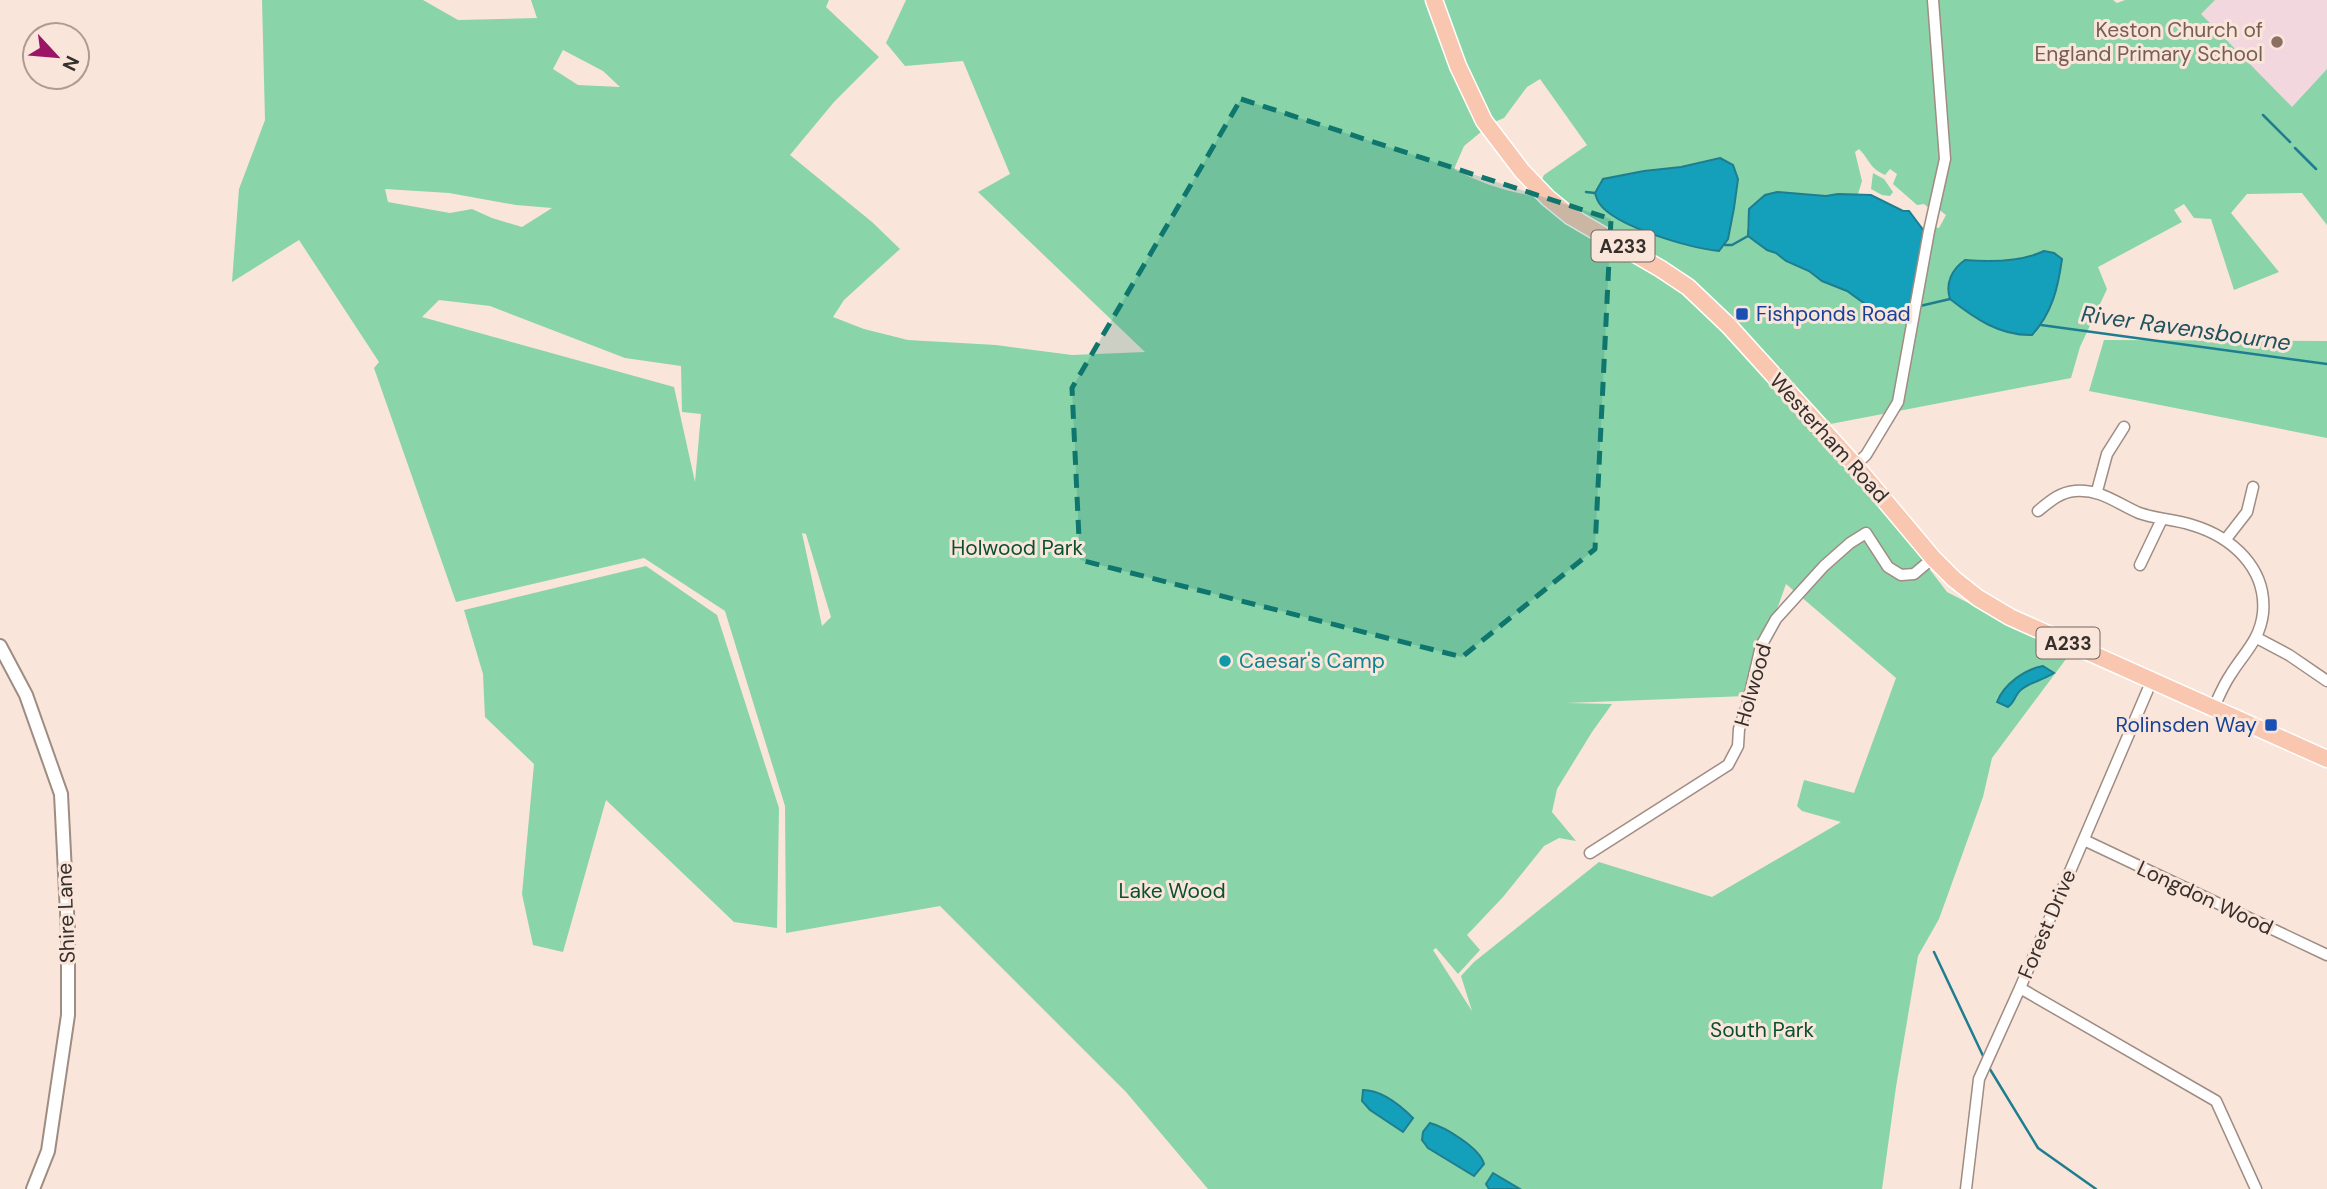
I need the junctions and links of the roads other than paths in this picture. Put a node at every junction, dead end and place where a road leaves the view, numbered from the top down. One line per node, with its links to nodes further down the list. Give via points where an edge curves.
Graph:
1 (1434, 0): 4 (main road, Westerham Road / A233, via 1484,121 1522,171 1570,216 1688,288 1729,326)
2 (1933, 0): 4 (street, via 1945,159 1898,402)
3 (2124, 427): 6 (street, via 2108,454)
4 (1855, 465): 10 (main road, Westerham Road / A233)
5 (2253, 486): 9 (street, via 2247,512)
6 (2097, 491): 7 (street, via 2066,492); 8 (street)
7 (2038, 511)
8 (2162, 519): 9 (street); 11 (street)
9 (2227, 539): 12 (street, via 2248,561 2261,591 2263,613)
10 (1933, 558): 14 (main road, Westerham Road / A233, via 1978,598 2010,617); 19 (street, Holwood, via 1914,574 1901,576 1888,566 1866,533 1850,543 1792,600 1761,646 1738,746 1728,765)
11 (2140, 565)
12 (2257, 638): 15 (street); 16 (street, via 2231,673)
13 (0, 646): 22 (street, Shire Lane, via 26,695 61,794 68,1015 48,1151)
14 (2152, 680): 16 (main road, Westerham Road / A233); 18 (street, Forest Drive)
15 (2327, 681)
16 (2214, 707): 17 (main road, Westerham Road / A233)
17 (2327, 759)
18 (2084, 840): 20 (street, Longdon Wood); 21 (street, Forest Drive)
19 (1590, 853)
20 (2327, 955)
21 (2020, 988): 23 (street, via 1979,1079); 24 (street, Forest Drive, via 2216,1101)
22 (33, 1189)
23 (1966, 1189)
24 (2256, 1189)

